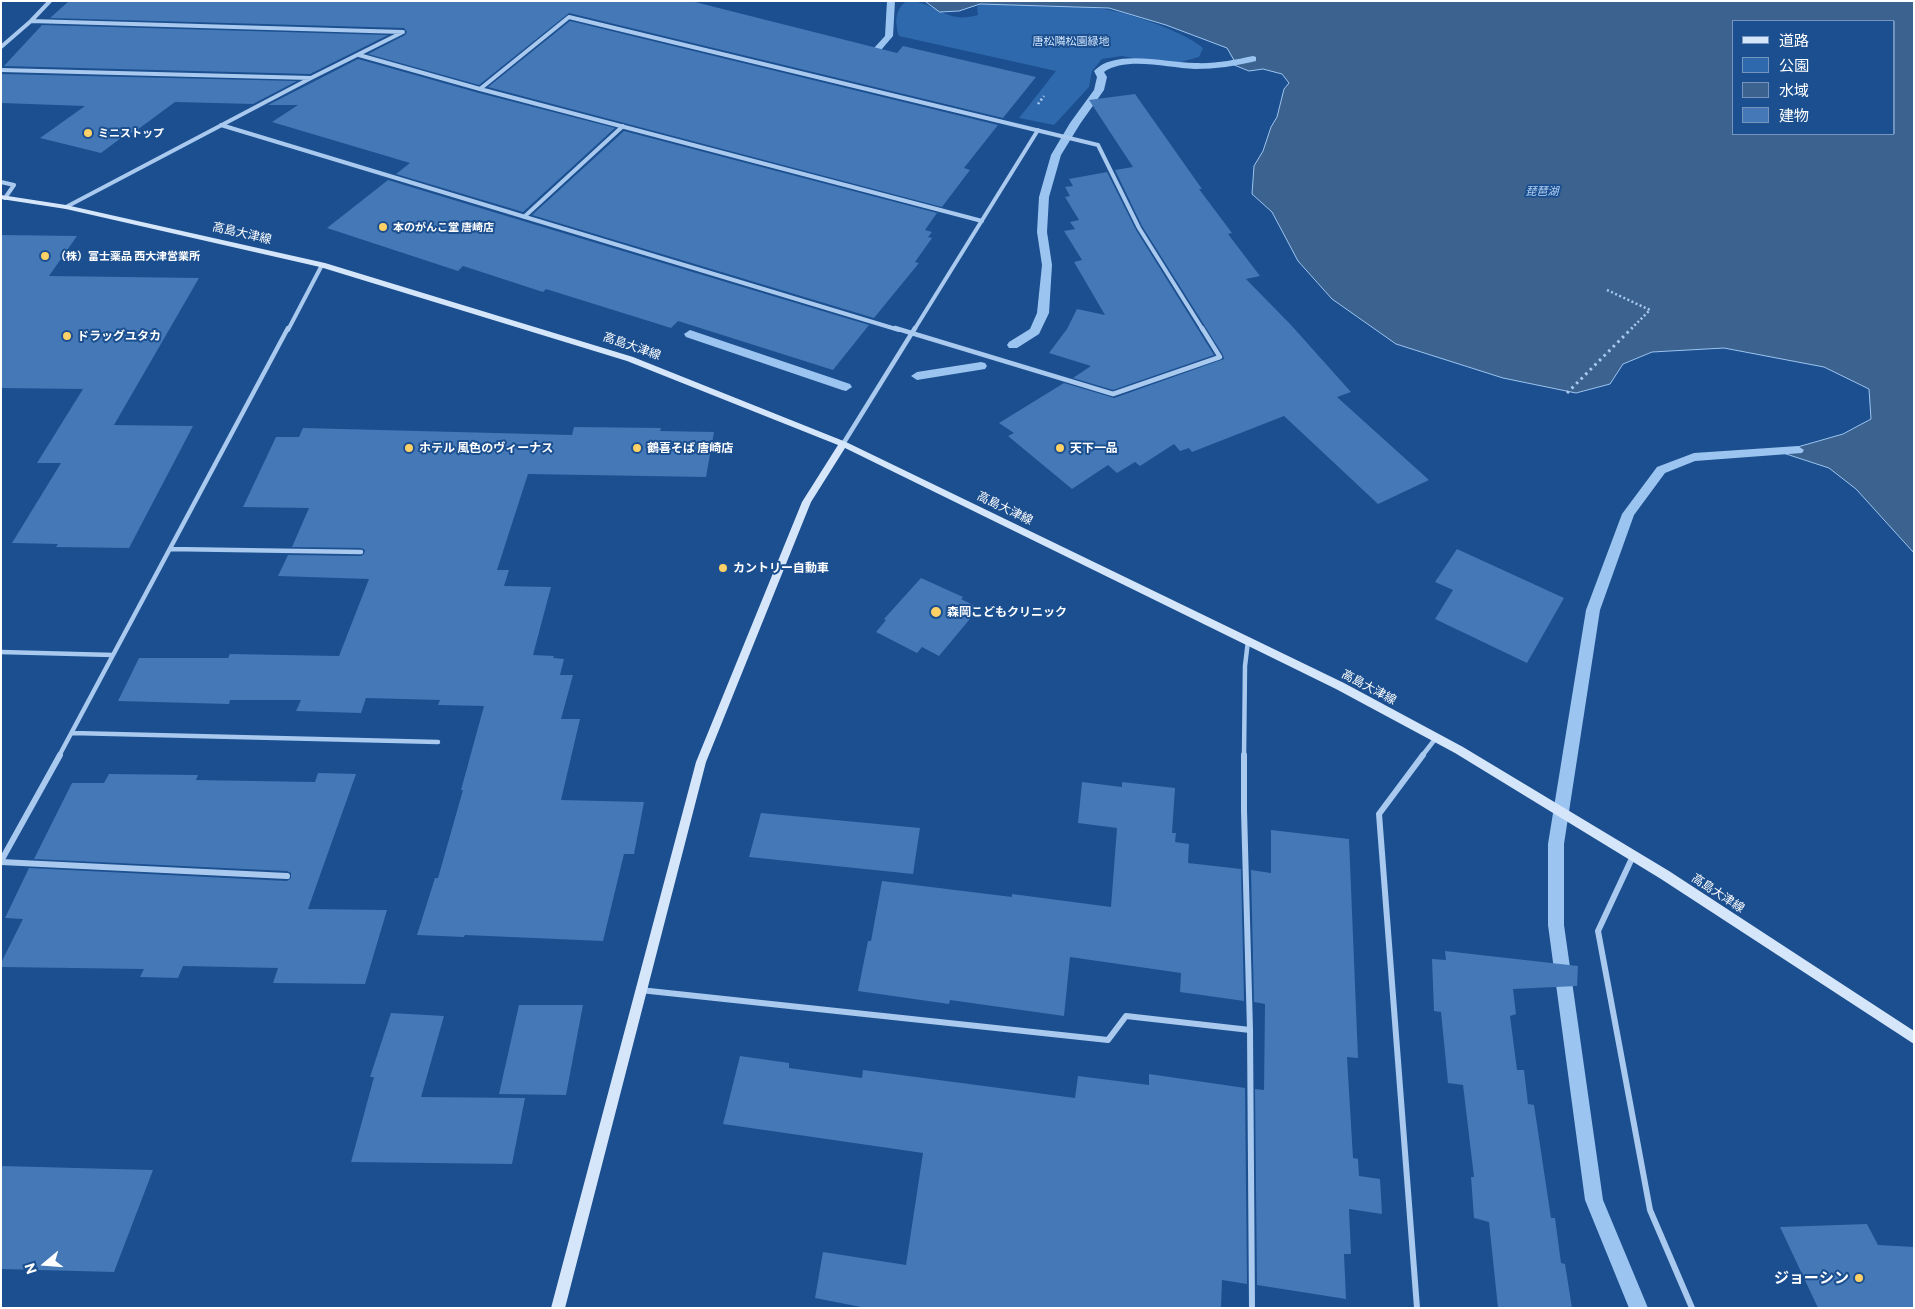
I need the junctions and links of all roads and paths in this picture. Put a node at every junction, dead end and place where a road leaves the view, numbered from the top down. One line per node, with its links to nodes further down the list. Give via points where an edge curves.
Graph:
1 (50, 1): 2 (street)
2 (31, 21): 3 (street); 4 (street, via 403,32)
3 (1, 46)
4 (359, 54): 6 (street); 7 (street)
5 (1, 70): 6 (street)
6 (311, 78): 8 (street)
7 (480, 88): 9 (street); 10 (street, via 569,17)
8 (221, 125): 13 (street); 14 (street)
9 (623, 126): 14 (street); 15 (street)
10 (1038, 130): 15 (street); 18 (street, via 1098,144 1139,228 1220,356 1114,394)
11 (1, 182): 12 (street, via 14,185)
12 (3, 197): 13 (main road, 高島大津線)
13 (66, 207): 16 (main road, 高島大津線)
14 (524, 217): 18 (street)
15 (982, 221): 18 (street)
16 (322, 265): 20 (main road, 高島大津線, via 630,359); 21 (street)
17 (1608, 290): 19 (path, via 1650,310)
18 (912, 334): 20 (street)
19 (1567, 393)
20 (843, 444): 23 (main road, 高島大津線); 32 (main road, via 807,502 701,762)
21 (170, 549): 22 (street); 25 (street)
22 (361, 552)
23 (1248, 641): 27 (main road, 高島大津線); 33 (street, via 1244,810)
24 (1, 652): 25 (street)
25 (114, 654): 26 (street)
26 (72, 733): 28 (street); 30 (street)
27 (1436, 738): 29 (main road, 高島大津線); 37 (street, via 1379,814)
28 (438, 742)
29 (1633, 856): 34 (main road, 高島大津線); 38 (street, via 1598,930 1650,1210)
30 (1, 861): 31 (street)
31 (287, 876)
32 (640, 990): 33 (street, via 1108,1040 1126,1016); 35 (main road)
33 (1250, 1030): 36 (street)
34 (1914, 1038)
35 (558, 1308)
36 (1252, 1308)
37 (1417, 1308)
38 (1692, 1308)

